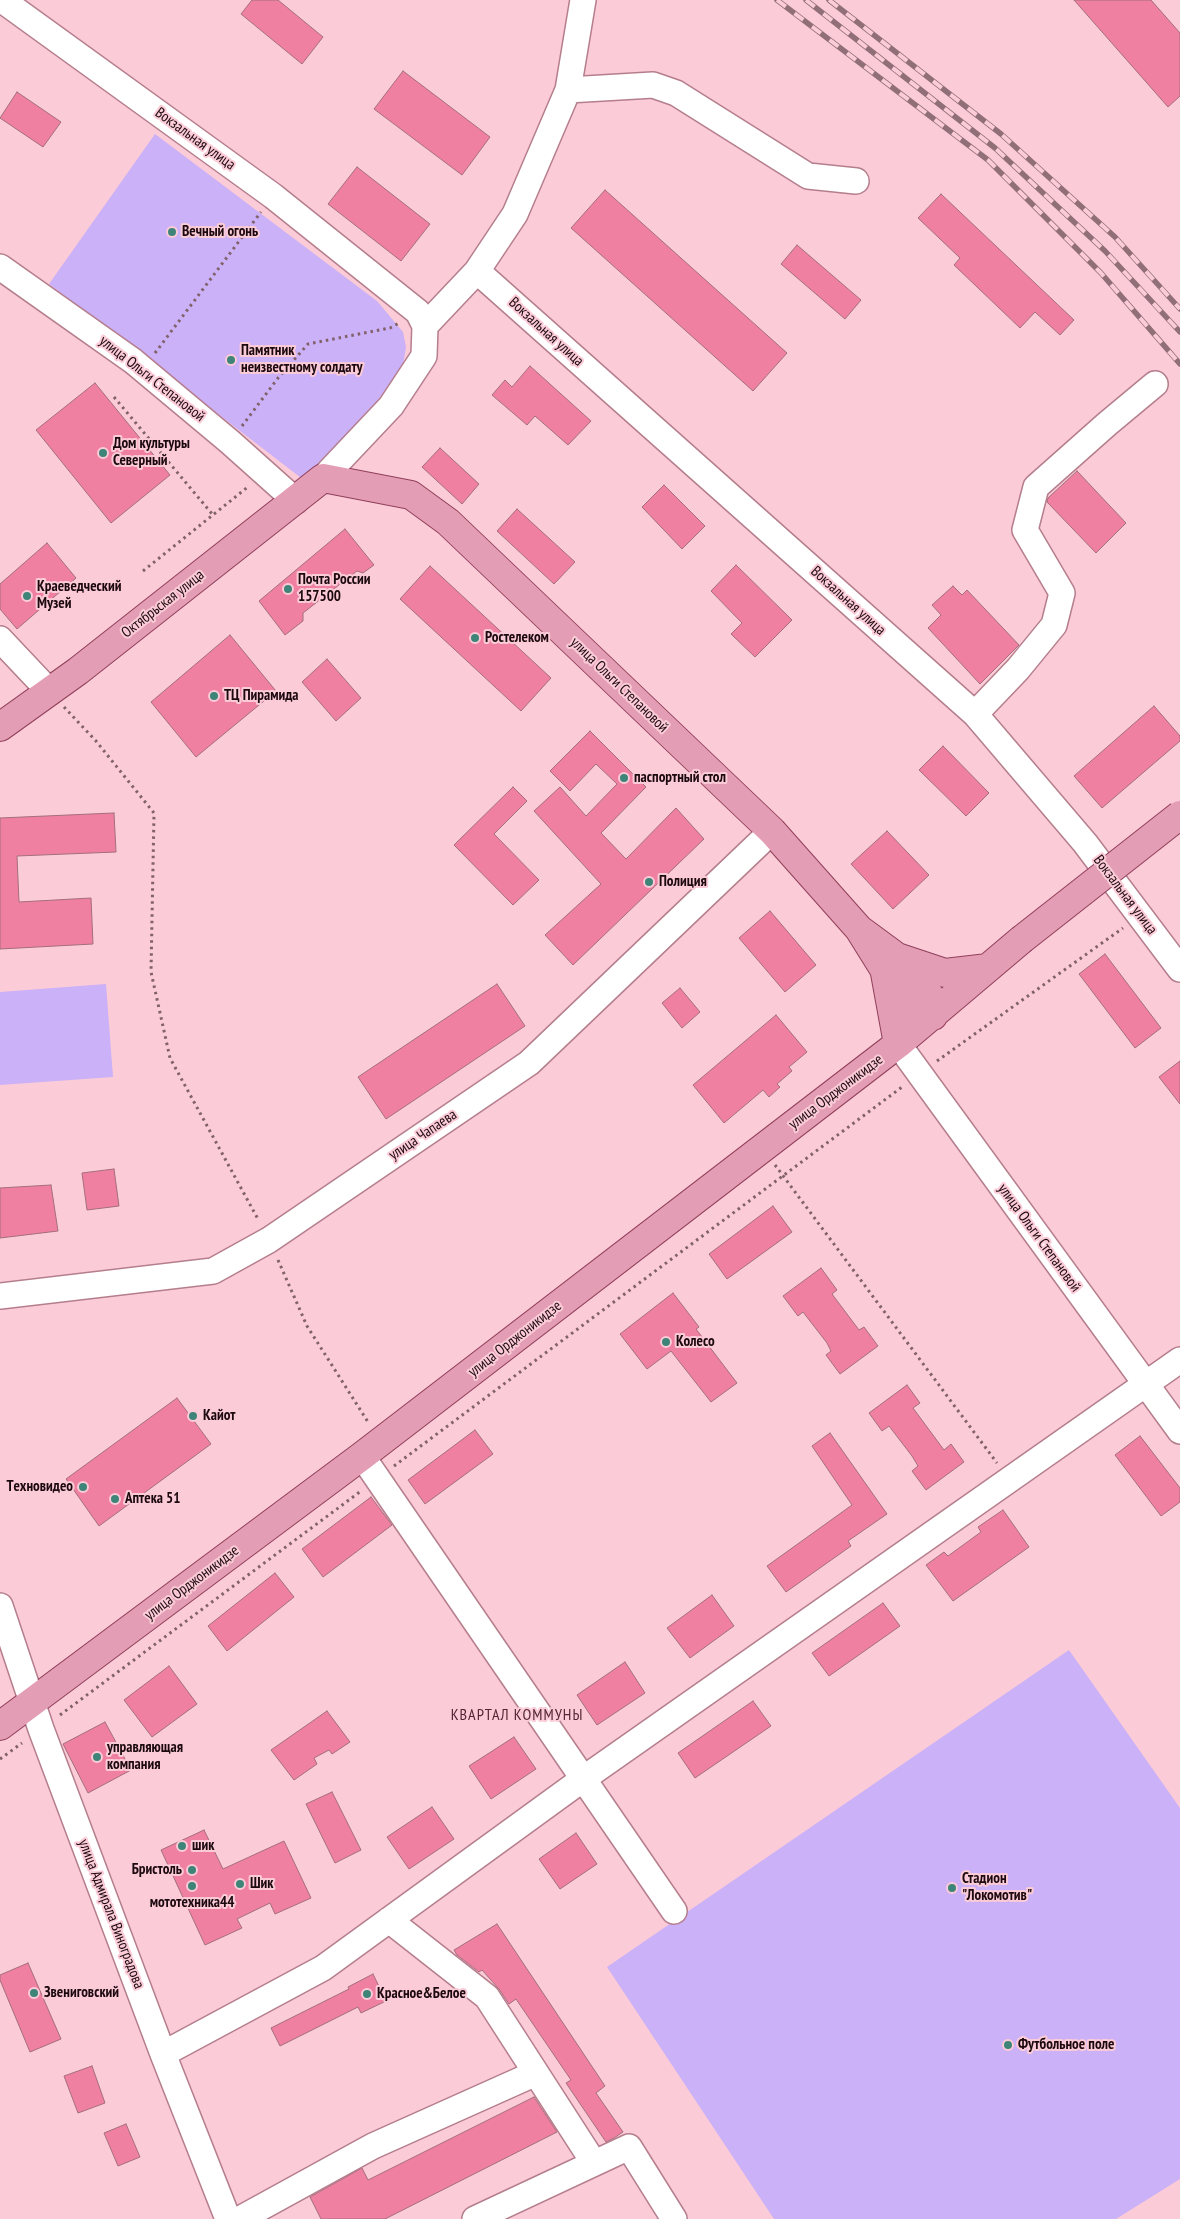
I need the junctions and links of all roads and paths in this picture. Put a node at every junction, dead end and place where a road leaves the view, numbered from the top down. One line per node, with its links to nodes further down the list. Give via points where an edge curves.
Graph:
1 (2, 0): 5 (street, Вокзальная улица)
2 (583, 0): 3 (street)
3 (568, 90): 4 (street, via 653,85 676,93 808,176); 7 (street, via 515,214)
4 (856, 181)
5 (273, 196): 8 (street, Вокзальная улица); 9 (path)
6 (0, 267): 9 (street, улица Ольги Степановой)
7 (477, 270): 8 (street); 20 (street, Вокзальная улица)
8 (421, 319): 12 (path, via 308,344); 14 (street, via 424,356 396,398)
9 (143, 370): 12 (street, улица Ольги Степановой)
10 (1155, 384): 20 (street, via 1036,487 1025,530 1062,593 1054,626)
11 (114, 398): 16 (path)
12 (230, 442): 13 (street, улица Ольги Степановой)
13 (265, 474): 15 (street, улица Ольги Степановой); 16 (path)
14 (322, 478): 15 (main road, Октябрьская улица); 23 (main road, улица Ольги Степановой, via 411,495 448,522)
15 (296, 501): 19 (main road, Октябрьская улица)
16 (213, 515): 17 (path)
17 (143, 571)
18 (0, 639): 19 (street)
19 (50, 692): 21 (main road, Октябрьская улица); 33 (path, via 96,741 154,814 151,972 170,1058)
20 (976, 714): 24 (street, Вокзальная улица, via 1085,843)
21 (0, 726)
22 (1180, 815): 26 (main road, улица Орджоникидзе, bridge)
23 (772, 831): 25 (main road, улица Ольги Степановой); 33 (street, улица Чапаева, via 529,1063)
24 (1140, 916): 27 (street, Вокзальная улица); 30 (path)
25 (891, 963): 26 (main road, via 944,972); 28 (main road, via 916,1008); 29 (main road)
26 (988, 968): 28 (main road, улица Орджоникидзе)
27 (1180, 968)
28 (933, 1016): 29 (main road, улица Орджоникидзе)
29 (898, 1044): 30 (street, улица Ольги Степановой); 31 (main road, улица Орджоникидзе)
30 (920, 1073): 32 (path); 36 (street, улица Ольги Степановой)
31 (763, 1148): 32 (path); 38 (main road, улица Орджоникидзе)
32 (784, 1176): 39 (path); 40 (path)
33 (269, 1240): 34 (street, улица Чапаева, via 213,1271); 38 (path, via 306,1326)
34 (0, 1296)
35 (1180, 1360): 36 (street)
36 (1146, 1384): 37 (street, улица Ольги Степановой); 40 (street)
37 (1180, 1431)
38 (372, 1449): 39 (street); 39 (path); 42 (main road, улица Орджоникидзе)
39 (387, 1471): 44 (path); 46 (street)
40 (1010, 1479): 46 (street)
41 (0, 1606): 42 (street, улица Адмирала Виноградова)
42 (32, 1703): 43 (main road, улица Орджоникидзе); 44 (street, улица Адмирала Виноградова)
43 (0, 1726)
44 (41, 1729): 45 (path); 49 (street, улица Адмирала Виноградова)
45 (0, 1759)
46 (583, 1779): 47 (street); 48 (street)
47 (674, 1911)
48 (389, 1920): 49 (street, via 323,1968); 50 (street, via 487,1997)
49 (164, 2054): 52 (street, улица Адмирала Виноградова)
50 (536, 2073): 51 (street); 53 (street, via 373,2146)
51 (594, 2163): 54 (street); 55 (street, via 629,2147)
52 (228, 2219)
53 (240, 2219)
54 (475, 2219)
55 (674, 2219)

